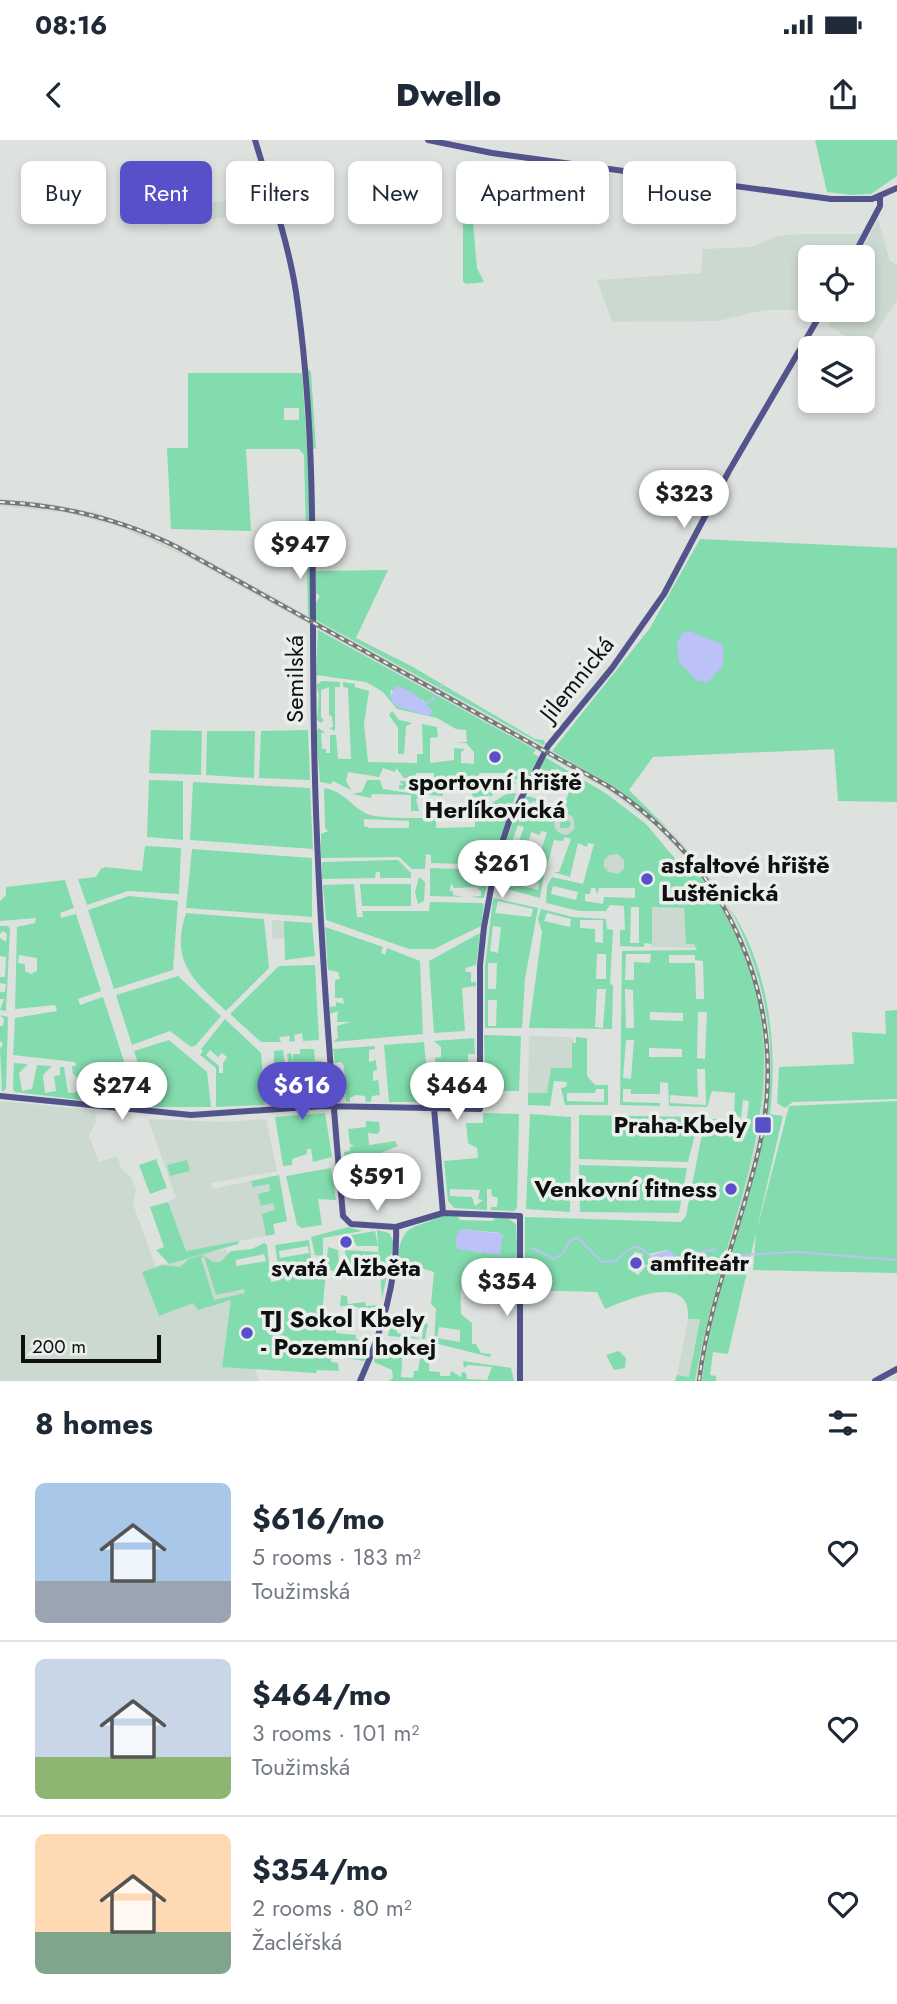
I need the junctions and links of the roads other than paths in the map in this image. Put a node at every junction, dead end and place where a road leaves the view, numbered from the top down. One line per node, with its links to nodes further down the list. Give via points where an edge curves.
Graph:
1 (255, 140): 8 (street, Semilská, via 292,271 305,367 312,496 317,882)
2 (428, 140): 4 (street, via 492,153 831,199)
3 (897, 188): 4 (street)
4 (880, 197): 5 (street, via 880,206)
5 (859, 245)
6 (815, 322): 9 (street, Jilemnická, via 664,594 612,668 548,746 509,822 494,867 480,965 480,1109)
7 (0, 1096): 8 (street, via 191,1115)
8 (332, 1107): 9 (street); 11 (street, Semilská, via 343,1216 347,1223)
9 (434, 1108): 10 (street)
10 (443, 1213): 11 (street); 14 (street, via 520,1216)
11 (396, 1227): 13 (street, via 383,1318)
12 (897, 1369): 15 (street)
13 (360, 1381)
14 (520, 1381)
15 (876, 1381)

